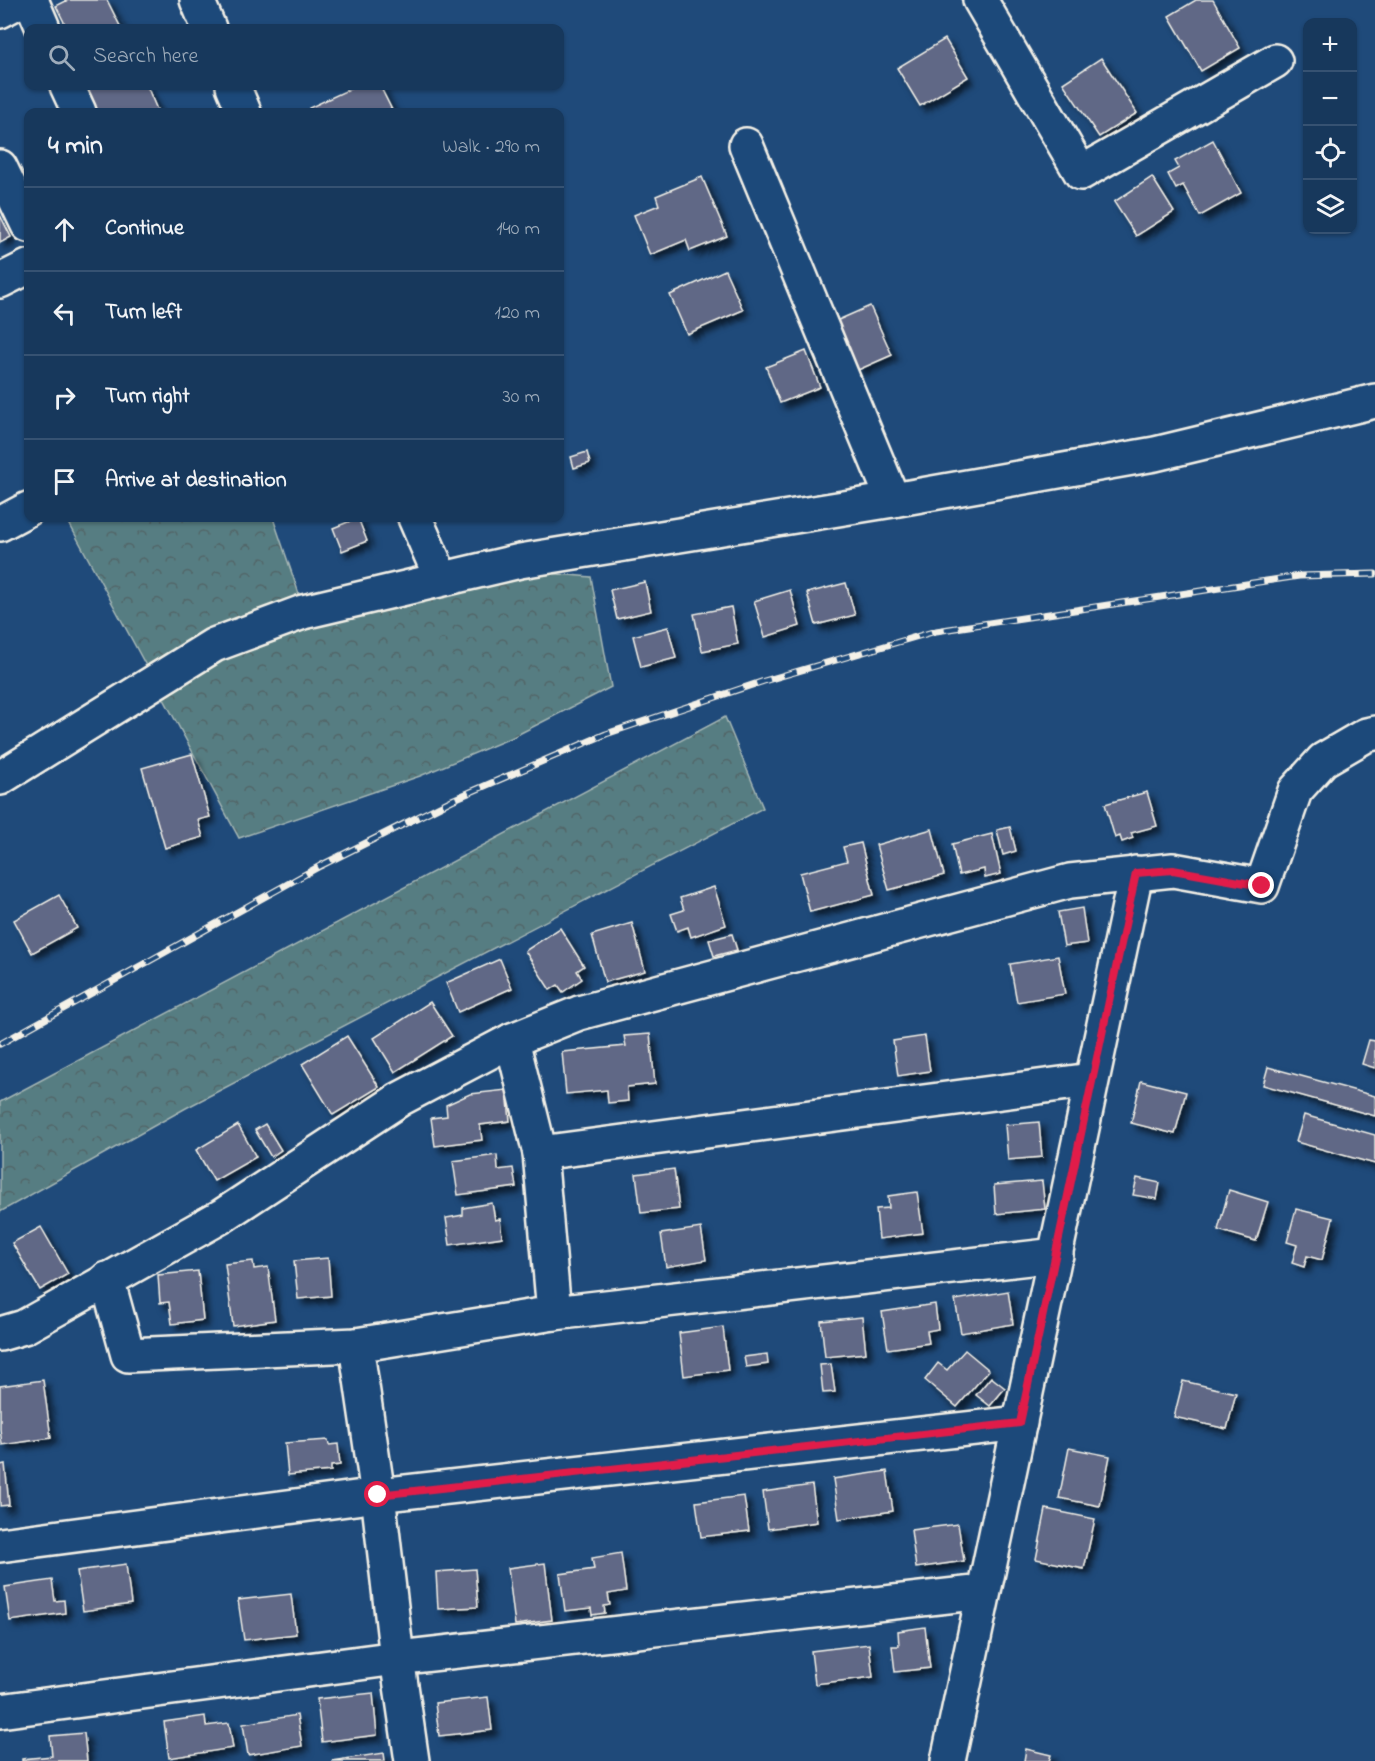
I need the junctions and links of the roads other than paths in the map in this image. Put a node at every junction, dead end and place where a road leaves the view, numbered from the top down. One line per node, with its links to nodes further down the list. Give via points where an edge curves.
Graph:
1 (21, 0): 5 (street)
2 (31, 0): 6 (street)
3 (197, 0): 7 (street)
4 (980, 0): 8 (street, via 1081,173)
5 (0, 11)
6 (41, 24)
7 (207, 24)
8 (1275, 62)
9 (69, 90): 11 (street)
10 (235, 90): 12 (street)
11 (77, 108)
12 (242, 108)
13 (746, 145): 19 (street)
14 (0, 167): 15 (street)
15 (24, 217)
16 (24, 269): 17 (street)
17 (0, 281)
18 (1375, 401): 19 (street, via 1155,454)
19 (892, 500): 23 (street, via 520,561)
20 (24, 511): 22 (street)
21 (417, 522): 23 (street)
22 (0, 524)
23 (441, 578): 25 (street, via 303,612 214,645)
24 (1375, 733): 26 (street, via 1323,760 1294,791 1262,886 1173,870)
25 (0, 778)
26 (1136, 873): 27 (street, via 1070,881 579,1014); 28 (street)
27 (512, 1040): 29 (street); 31 (street, via 400,1099 222,1216)
28 (1091, 1080): 29 (street); 30 (street)
29 (540, 1153): 32 (street)
30 (1056, 1256): 32 (street); 35 (street)
31 (107, 1280): 33 (street, via 24,1327); 34 (street, via 128,1355)
32 (554, 1313): 34 (street)
33 (0, 1334)
34 (356, 1345): 36 (street)
35 (1020, 1423): 36 (street); 38 (street)
36 (378, 1495): 37 (street); 39 (street)
37 (0, 1545)
38 (983, 1593): 39 (street); 42 (street)
39 (397, 1658): 40 (street); 41 (street)
40 (0, 1711)
41 (412, 1761)
42 (948, 1761)

